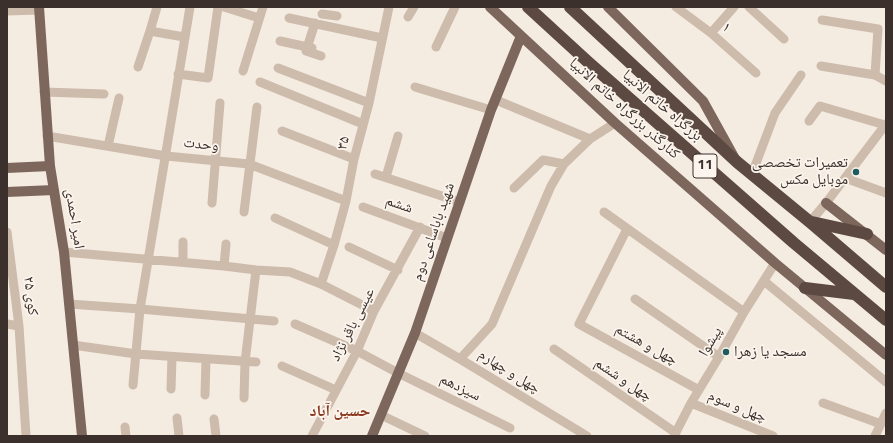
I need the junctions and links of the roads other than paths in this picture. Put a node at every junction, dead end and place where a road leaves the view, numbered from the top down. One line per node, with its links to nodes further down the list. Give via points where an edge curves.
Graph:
1 (157, 7): 24 (street)
2 (190, 7): 27 (street)
3 (218, 7): 39 (street, via 208,78)
4 (224, 7): 20 (street)
5 (263, 7): 20 (street)
6 (389, 7): 28 (street, ۳۵)
7 (414, 7): 19 (street)
8 (455, 7): 31 (street)
9 (490, 7): 26 (main road, کنارگذر بزرگراه خاتم الانبیا)
10 (528, 7): 108 (highway, بزرگراه خاتم الانبیا / 11, via 593,68)
11 (570, 7): 65 (highway, بزرگراه خاتم الانبیا / 11)
12 (608, 7): 65 (main road, via 703,100)
13 (676, 7): 25 (street, ۱)
14 (734, 7): 25 (street)
15 (749, 7): 29 (street)
16 (41, 8): 17 (street); 45 (main road, امیر احمدی)
17 (7, 11)
18 (337, 16): 23 (street, via 322,12)
19 (408, 17)
20 (259, 18): 37 (street)
21 (289, 18): 23 (street)
22 (822, 20): 41 (street, via 878,29)
23 (317, 23): 28 (street); 32 (street)
24 (150, 31): 27 (street); 35 (street)
25 (711, 33): 38 (street, ۱)
26 (521, 36): 48 (main road, شهید باباساعی دوم); 54 (main road, کنارگذر بزرگراه خاتم الانبیا)
27 (184, 37): 39 (street)
28 (382, 38): 50 (street, ۳۵)
29 (784, 39)
30 (280, 41): 32 (street)
31 (436, 47)
32 (309, 48): 33 (street, via 306,51)
33 (321, 56)
34 (821, 66): 41 (street)
35 (138, 67)
36 (278, 68): 50 (street)
37 (243, 71)
38 (756, 72)
39 (178, 74): 62 (street)
40 (801, 75): 71 (street, via 775,113)
41 (875, 75): 42 (street)
42 (886, 81)
43 (260, 82): 55 (street)
44 (415, 87): 52 (street)
45 (44, 92): 46 (street); 58 (main road, امیر احمدی)
46 (104, 94)
47 (119, 98): 61 (street)
48 (496, 100): 52 (main road, شهید باباساعی دوم); 60 (street)
49 (220, 103): 64 (street)
50 (369, 104): 55 (street, ۳۵)
51 (257, 108): 66 (street)
52 (491, 110): 79 (main road, شهید باباساعی دوم)
53 (809, 121): 56 (street, via 820,106)
54 (615, 123): 60 (street); 100 (main road, کنارگذر بزرگراه خاتم الانبیا)
55 (363, 124): 63 (street, ۳۵)
56 (885, 125): 73 (street)
57 (282, 132): 63 (street)
58 (47, 136): 61 (street, وحدت); 68 (main road, امیر احمدی)
59 (398, 136): 72 (street)
60 (590, 139): 67 (street)
61 (108, 146): 62 (street, وحدت)
62 (166, 156): 64 (street, وحدت); 98 (street)
63 (354, 159): 78 (street, ۳۵)
64 (216, 161): 66 (street, وحدت); 80 (street)
65 (737, 162): 71 (highway, بزرگراه خاتم الانبیا / 11)
66 (249, 164): 78 (street, وحدت); 83 (street)
67 (564, 164): 74 (street, via 542,160); 128 (street, via 551,186 492,324)
68 (50, 166): 69 (main road); 75 (main road, امیر احمدی)
69 (7, 168)
70 (375, 174): 72 (street)
71 (752, 174): 86 (highway, بزرگراه خاتم الانبیا / 11)
72 (386, 177): 79 (street)
73 (845, 178): 77 (street); 81 (street)
74 (514, 188)
75 (54, 190): 76 (main road); 97 (main road, امیر احمدی)
76 (7, 192)
77 (886, 193)
78 (346, 201): 94 (street, ۳۵)
79 (460, 202): 91 (main road, شهید باباساعی دوم)
80 (212, 203)
81 (826, 203): 86 (street); 90 (main road)
82 (363, 207): 87 (street, ششم)
83 (244, 212)
84 (604, 212): 88 (street)
85 (275, 218): 94 (street)
86 (810, 222): 90 (highway); 106 (highway, بزرگراه خاتم الانبیا / 11)
87 (420, 227): 91 (street, ششم); 103 (street, عیسی باقر نژاد)
88 (627, 229): 113 (street); 138 (street, چهل و هشتم, via 579,324)
89 (7, 232): 119 (street, کوی ۲۵)
90 (867, 234): 96 (main road)
91 (447, 238): 120 (main road, شهید باباساعی دوم)
92 (183, 242): 99 (street)
93 (226, 244): 101 (street)
94 (334, 245): 105 (street, ۳۵)
95 (349, 247): 103 (street)
96 (886, 250)
97 (64, 252): 98 (street); 110 (main road, امیر احمدی)
98 (148, 260): 99 (street); 111 (street)
99 (183, 262): 101 (street)
100 (775, 263): 104 (street, پیشوا); 107 (main road, کنارگذر بزرگراه خاتم الانبیا)
101 (224, 266): 102 (street)
102 (256, 270): 105 (street, via 290,272); 114 (street)
103 (398, 270): 112 (street, عیسی باقر نژاد)
104 (764, 281): 113 (street, پیشوا); 134 (street)
105 (321, 284): 112 (street)
106 (886, 287)
107 (805, 288): 108 (highway); 125 (main road, کنارگذر بزرگراه خاتم الانبیا)
108 (854, 294): 115 (highway, بزرگراه خاتم الانبیا / 11)
109 (635, 299): 127 (street)
110 (69, 304): 111 (street); 121 (main road, امیر احمدی)
111 (140, 309): 114 (street); 124 (street)
112 (374, 311): 123 (street, عیسی باقر نژاد)
113 (744, 312): 127 (street, پیشوا)
114 (250, 320): 116 (street); 130 (street)
115 (886, 320)
116 (274, 321)
117 (7, 324): 119 (street)
118 (295, 324): 123 (street, سیزدهم)
119 (19, 326): 150 (street, کوی ۲۵)
120 (414, 333): 128 (street, چهل و چهارم); 133 (main road, شهید باباساعی دوم)
121 (73, 346): 124 (street); 151 (main road, امیر احمدی)
122 (554, 349): 149 (street, چهل و ششم)
123 (357, 351): 133 (street, سیزدهم); 137 (street, عیسی باقر نژاد)
124 (136, 354): 126 (street); 135 (street)
125 (886, 355)
126 (172, 357): 129 (street); 136 (street)
127 (719, 357): 138 (street, پیشوا)
128 (460, 359): 157 (street, چهل و چهارم)
129 (206, 360): 130 (street); 139 (street)
130 (245, 362): 131 (street); 140 (street)
131 (256, 362)
132 (282, 366): 137 (street)
133 (398, 373): 144 (main road, شهید باباساعی دوم); 148 (street, سیزدهم)
134 (886, 382)
135 (133, 385)
136 (171, 389)
137 (336, 390): 154 (street, عیسی باقر نژاد)
138 (699, 390): 141 (street, پیشوا)
139 (205, 395)
140 (244, 398)
141 (691, 403): 149 (street, پیشوا); 158 (street, چهل و سوم)
142 (823, 403): 147 (street)
143 (886, 413): 147 (street)
144 (381, 415): 155 (main road, شهید باباساعی دوم); 156 (street)
145 (177, 418): 152 (street)
146 (214, 419): 153 (street)
147 (881, 424): 159 (street)
148 (510, 428)
149 (675, 434)
150 (26, 436)
151 (82, 436)
152 (179, 436)
153 (216, 436)
154 (312, 436)
155 (372, 436)
156 (425, 436)
157 (587, 436)
158 (773, 436)
159 (876, 436)

